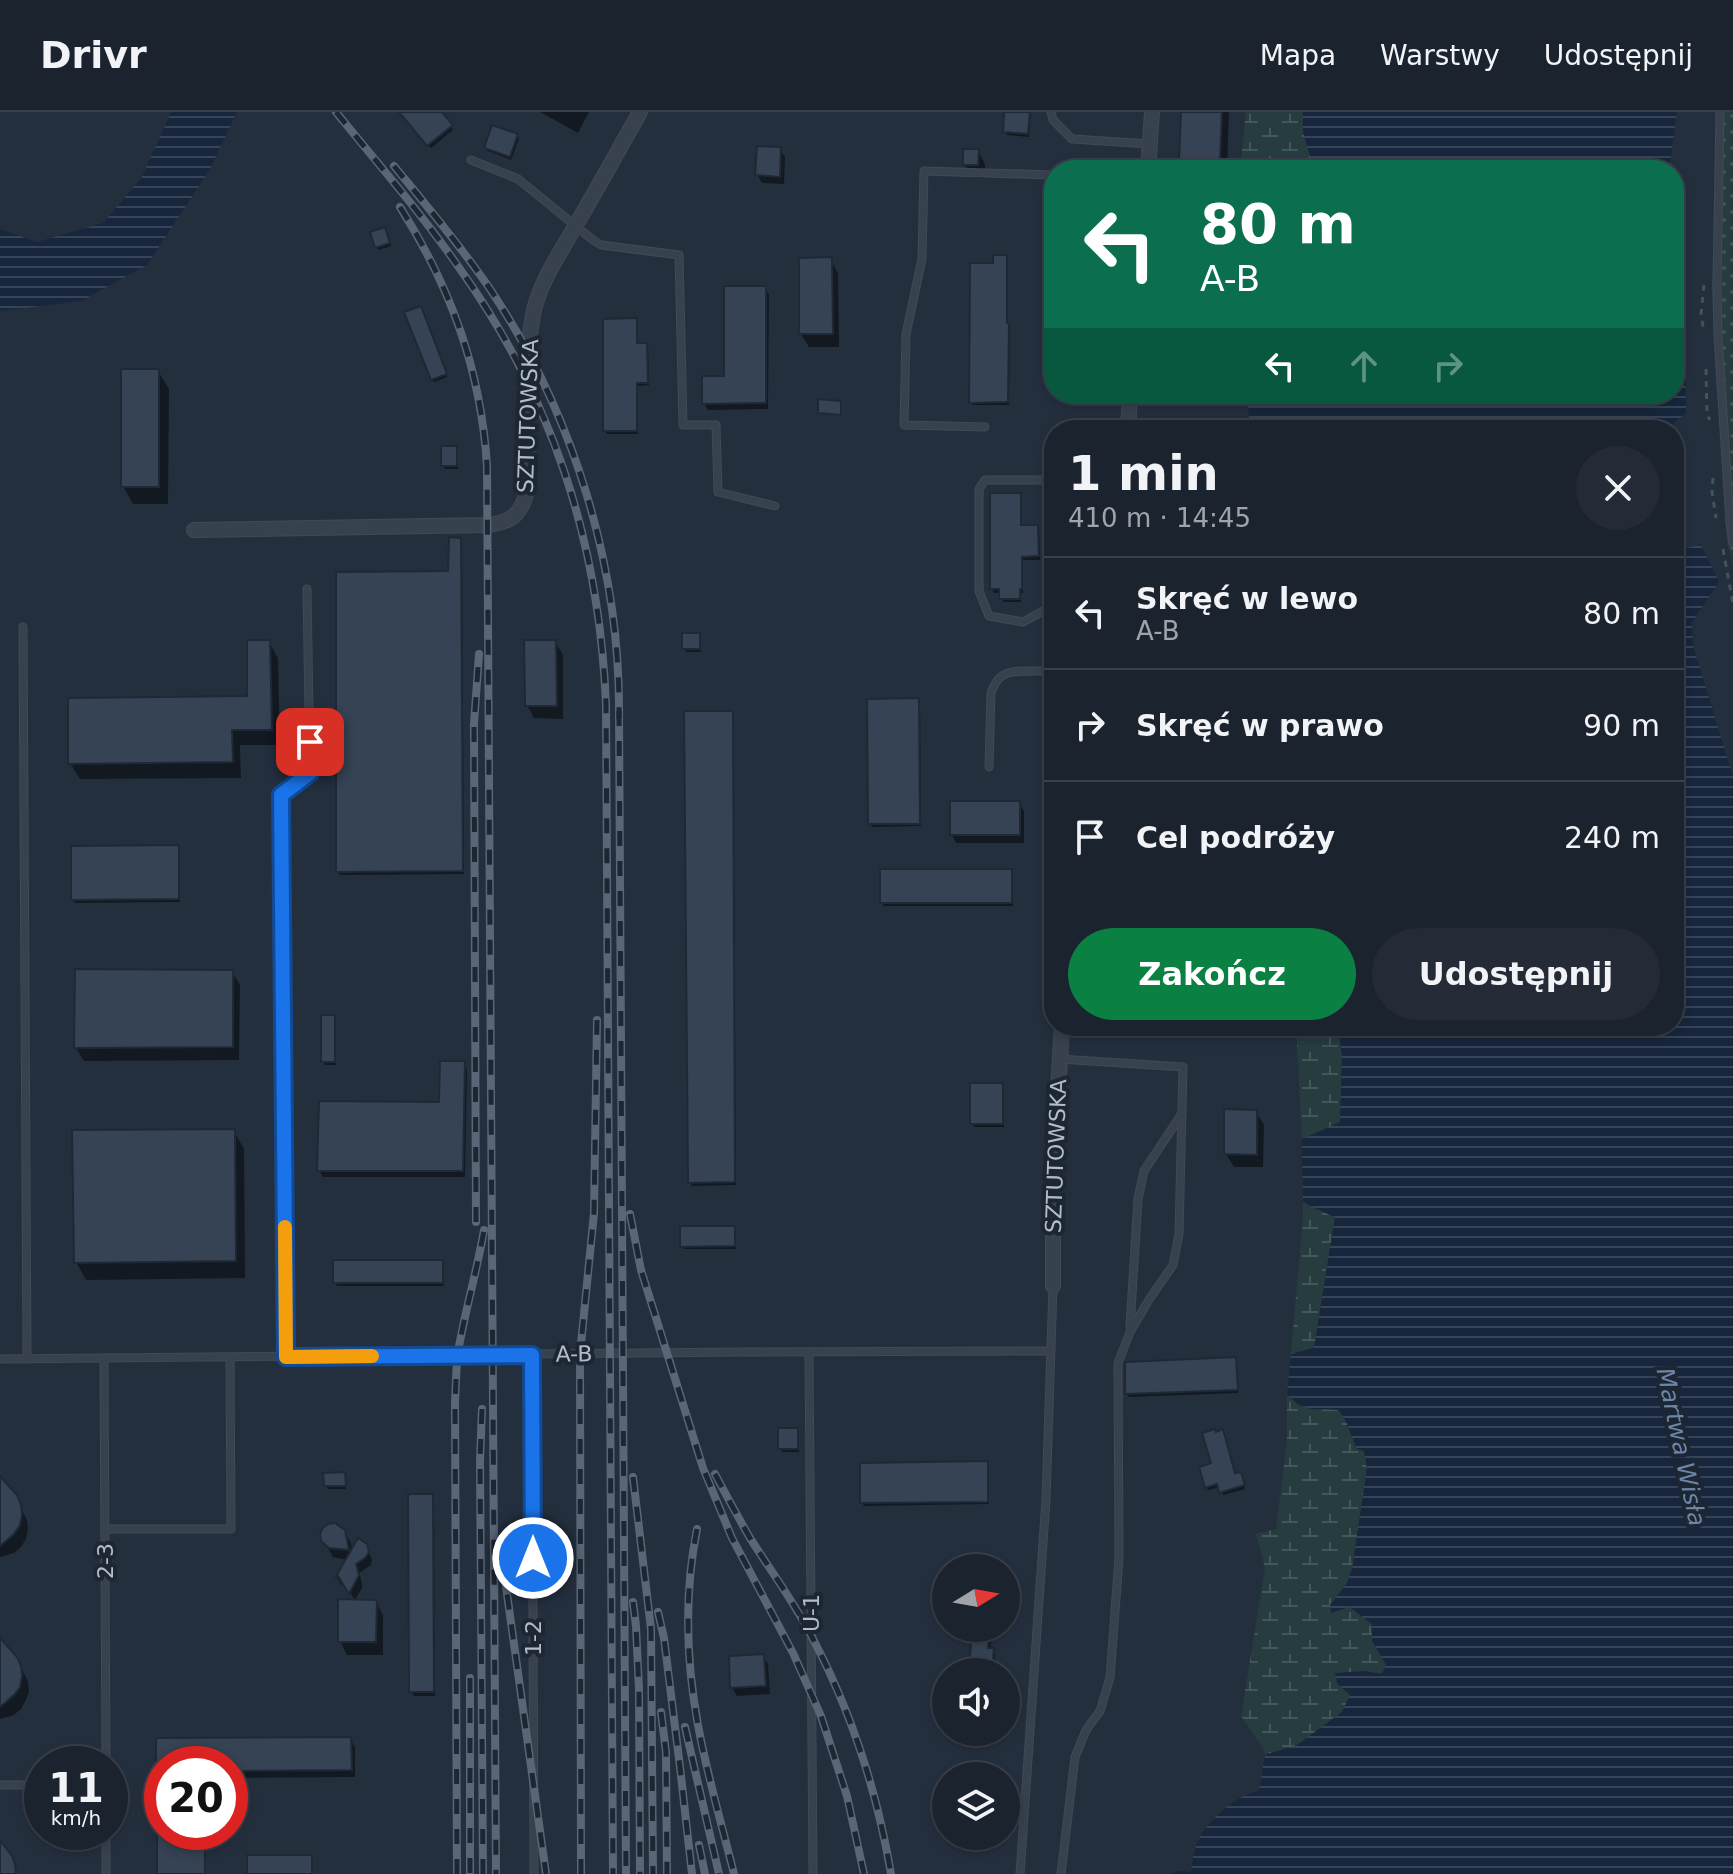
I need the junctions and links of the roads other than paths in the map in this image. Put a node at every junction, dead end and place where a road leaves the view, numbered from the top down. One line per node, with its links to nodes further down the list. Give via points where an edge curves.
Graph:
1 (640, 112): 9 (street, SZTUTOWSKA)
2 (1051, 112): 5 (lane, via 1072,139)
3 (1152, 112): 5 (street)
4 (1720, 112): 14 (lane, via 1718,337)
5 (1150, 144): 7 (street)
6 (471, 160): 9 (lane, via 518,179)
7 (1149, 160)
8 (1044, 175): 10 (lane, via 924,171 922,259 906,334 904,425)
9 (576, 227): 12 (lane, via 601,245 679,255 683,425 716,425 718,492); 13 (street, SZTUTOWSKA, via 549,270 535,307 527,352 528,486 516,515 488,525)
10 (985, 427)
11 (1044, 480): 16 (lane, via 985,480 979,489 979,591 989,616 1023,622)
12 (775, 506)
13 (194, 530)
14 (1733, 543)
15 (307, 589): 29 (lane, via 310,773 281,795)
16 (1044, 611)
17 (23, 627): 32 (lane)
18 (1044, 671): 19 (lane, via 1012,672 996,682 991,692)
19 (989, 767)
20 (1061, 1036): 21 (street, SZTUTOWSKA)
21 (1059, 1059): 22 (lane, via 1183,1067); 23 (street, SZTUTOWSKA)
22 (1182, 1113): 24 (lane, via 1144,1171); 24 (lane, via 1179,1234 1173,1265)
23 (1053, 1286): 25 (lane)
24 (1130, 1332): 42 (lane, via 1118,1363 1119,1558 1110,1678 1100,1711 1075,1757)
25 (1051, 1351): 26 (lane, A-B); 41 (lane)
26 (809, 1352): 27 (lane, A-B); 40 (lane, U-1)
27 (532, 1355): 29 (lane, A-B); 39 (lane, 1-2)
28 (230, 1357): 29 (lane, A-B); 30 (lane, A-B); 33 (lane, via 231,1529)
29 (286, 1357)
30 (104, 1358): 32 (lane, A-B); 33 (lane, 2-3)
31 (0, 1359): 32 (lane, A-B)
32 (27, 1359)
33 (105, 1529): 34 (lane, 2-3)
34 (106, 1746)
35 (0, 1785): 36 (lane)
36 (24, 1785)
37 (106, 1850): 38 (lane)
38 (106, 1874)
39 (534, 1874)
40 (813, 1874)
41 (1020, 1874)
42 (1061, 1874)

